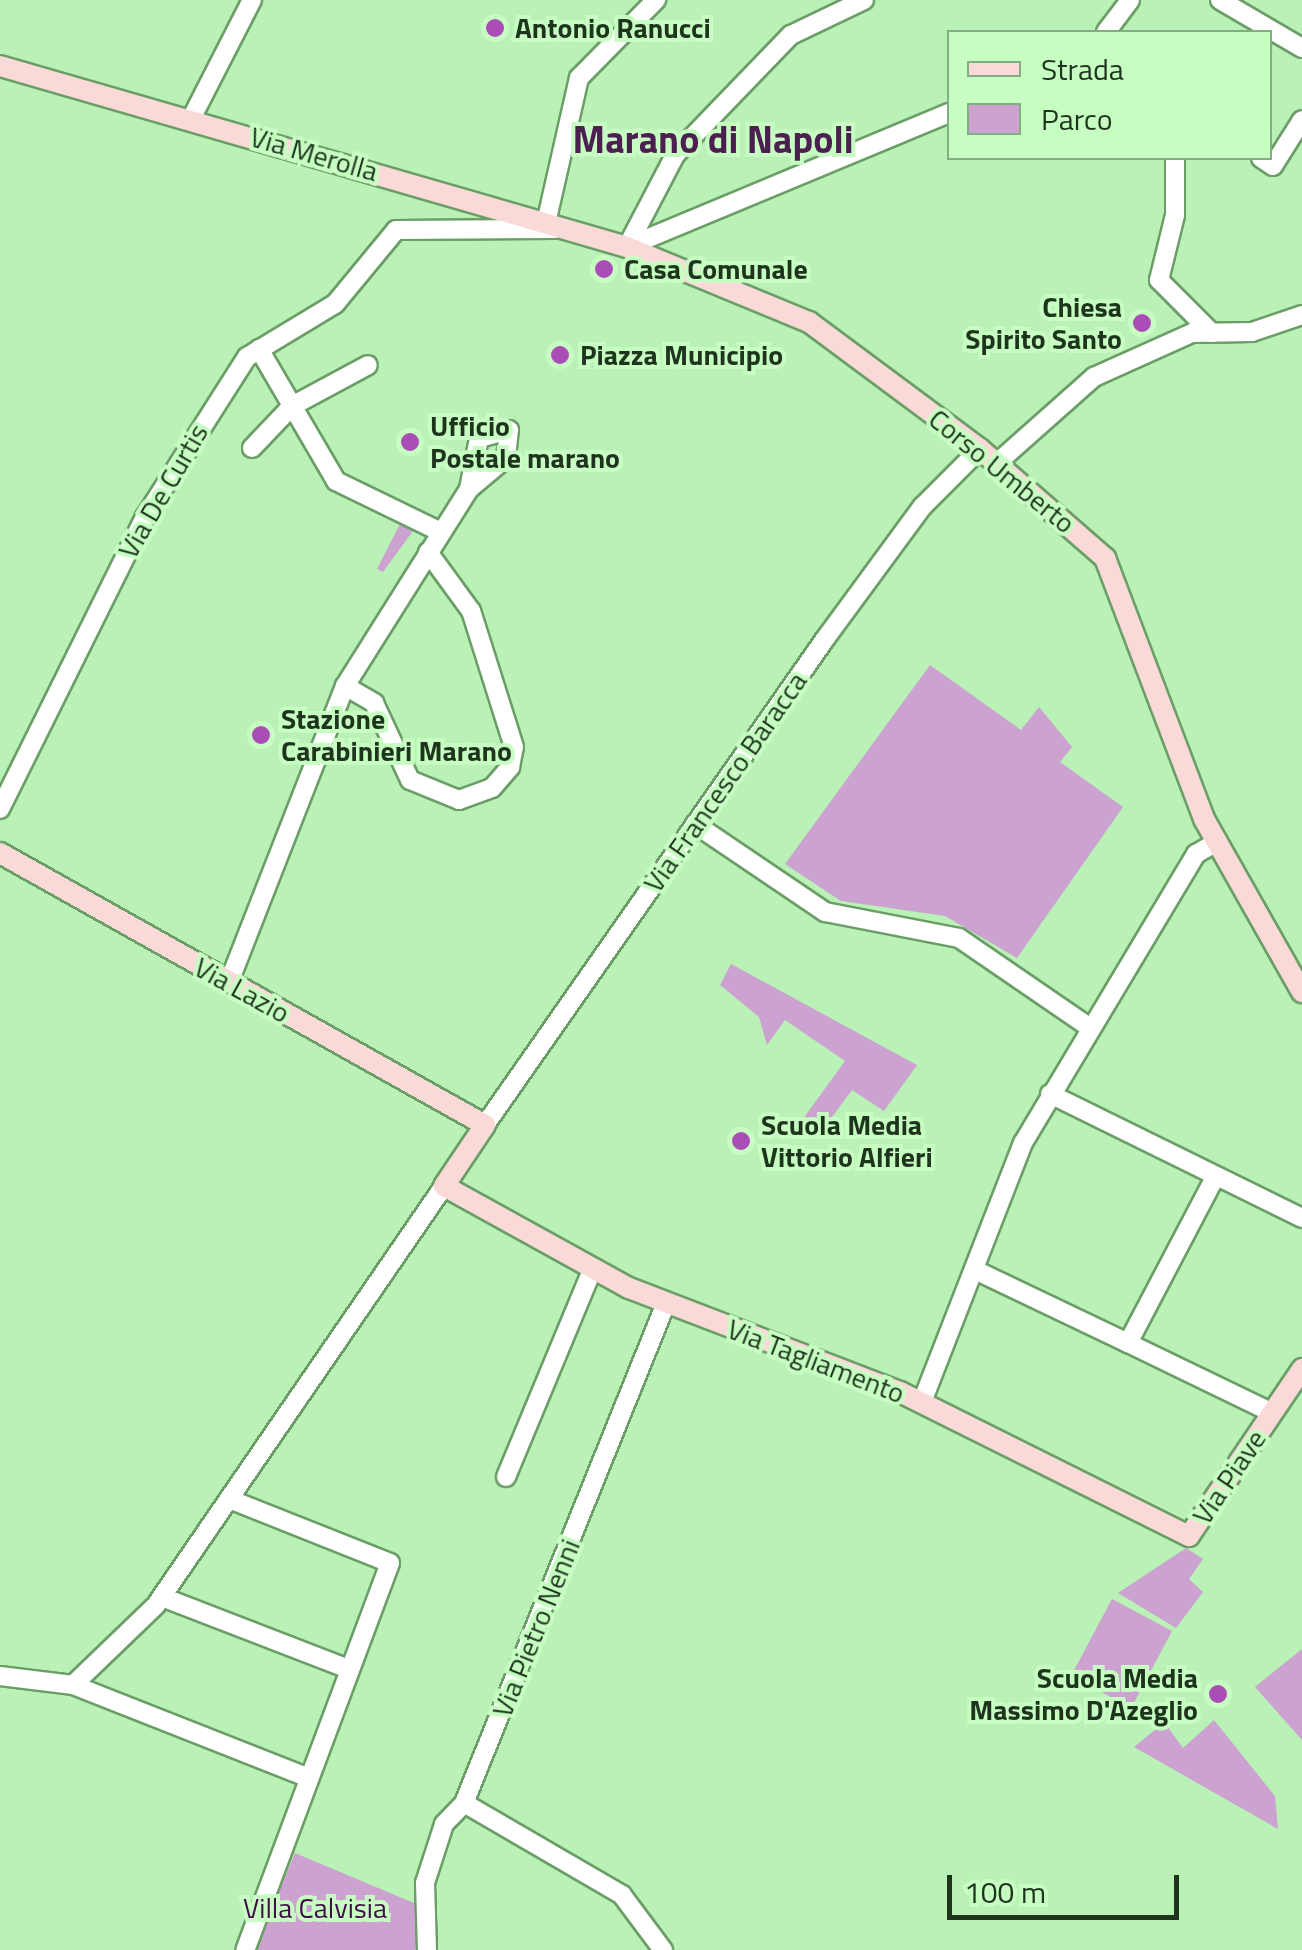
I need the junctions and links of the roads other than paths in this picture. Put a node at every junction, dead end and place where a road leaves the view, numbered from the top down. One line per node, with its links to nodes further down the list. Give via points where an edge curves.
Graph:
1 (252, 0): 12 (street)
2 (656, 0): 16 (street, via 580,78)
3 (864, 0): 17 (street, via 791,34 675,155)
4 (1130, 0): 6 (street)
5 (1220, 0): 7 (street)
6 (1108, 30)
7 (1271, 30)
8 (1272, 30): 9 (street)
9 (1302, 48)
10 (0, 66): 12 (main road, Via Merolla)
11 (947, 114): 17 (street)
12 (191, 118): 16 (main road, Via Merolla)
13 (1302, 120): 15 (street, via 1273,166)
14 (1175, 160): 19 (street, via 1175,215 1159,280)
15 (1263, 160)
16 (555, 226): 17 (main road, Via Merolla); 20 (street, Via De Curtis, via 396,230 335,304)
17 (627, 247): 24 (main road, Corso Umberto, via 809,322)
18 (1302, 315): 19 (street)
19 (1212, 333): 25 (street, via 1094,377)
20 (259, 349): 22 (street); 30 (street, Via De Curtis, via 181,450)
21 (368, 365): 22 (street)
22 (292, 406): 23 (street); 27 (street, via 336,481)
23 (252, 448)
24 (980, 449): 25 (main road, Corso Umberto); 31 (street, Via Francesco Baracca, via 922,507)
25 (997, 463): 32 (main road, Corso Umberto, via 1072,526 1122,586 1172,744)
26 (469, 488): 27 (street)
27 (441, 532): 28 (street)
28 (428, 552): 29 (street); 29 (street, via 471,611 514,747 510,767 492,788 460,800 410,780 374,704)
29 (345, 686): 34 (street)
30 (0, 809)
31 (695, 824): 36 (street, via 826,912 959,938); 38 (street, Via Francesco Baracca)
32 (1215, 843): 35 (main road, Corso Umberto); 36 (street, via 1196,854)
33 (0, 854): 34 (main road, Via Lazio)
34 (229, 982): 38 (main road, Via Lazio)
35 (1302, 992)
36 (1089, 1027): 37 (street)
37 (1050, 1094): 39 (street); 43 (street)
38 (485, 1126): 40 (main road)
39 (1215, 1177): 41 (street); 45 (street)
40 (444, 1186): 42 (main road, Via Tagliamento); 50 (street)
41 (1302, 1218)
42 (593, 1268): 44 (main road, Via Tagliamento); 49 (street)
43 (975, 1270): 45 (street); 47 (street)
44 (666, 1303): 47 (main road, Via Tagliamento); 57 (street, Via Pietro Nenni)
45 (1128, 1343): 48 (street)
46 (1302, 1369): 48 (main road, Via Piave)
47 (922, 1402): 51 (main road, Via Tagliamento)
48 (1273, 1413): 51 (main road, Via Piave)
49 (506, 1477)
50 (230, 1499): 52 (street); 53 (street, via 390,1563)
51 (1189, 1536)
52 (162, 1597): 53 (street); 55 (street)
53 (346, 1670): 56 (street)
54 (0, 1676): 55 (street)
55 (74, 1686): 56 (street)
56 (309, 1778): 58 (street)
57 (464, 1803): 59 (street, Via Pietro Nenni, via 444,1824 427,1872); 60 (street, via 622,1895)
58 (246, 1950)
59 (427, 1950)
60 (663, 1950)

